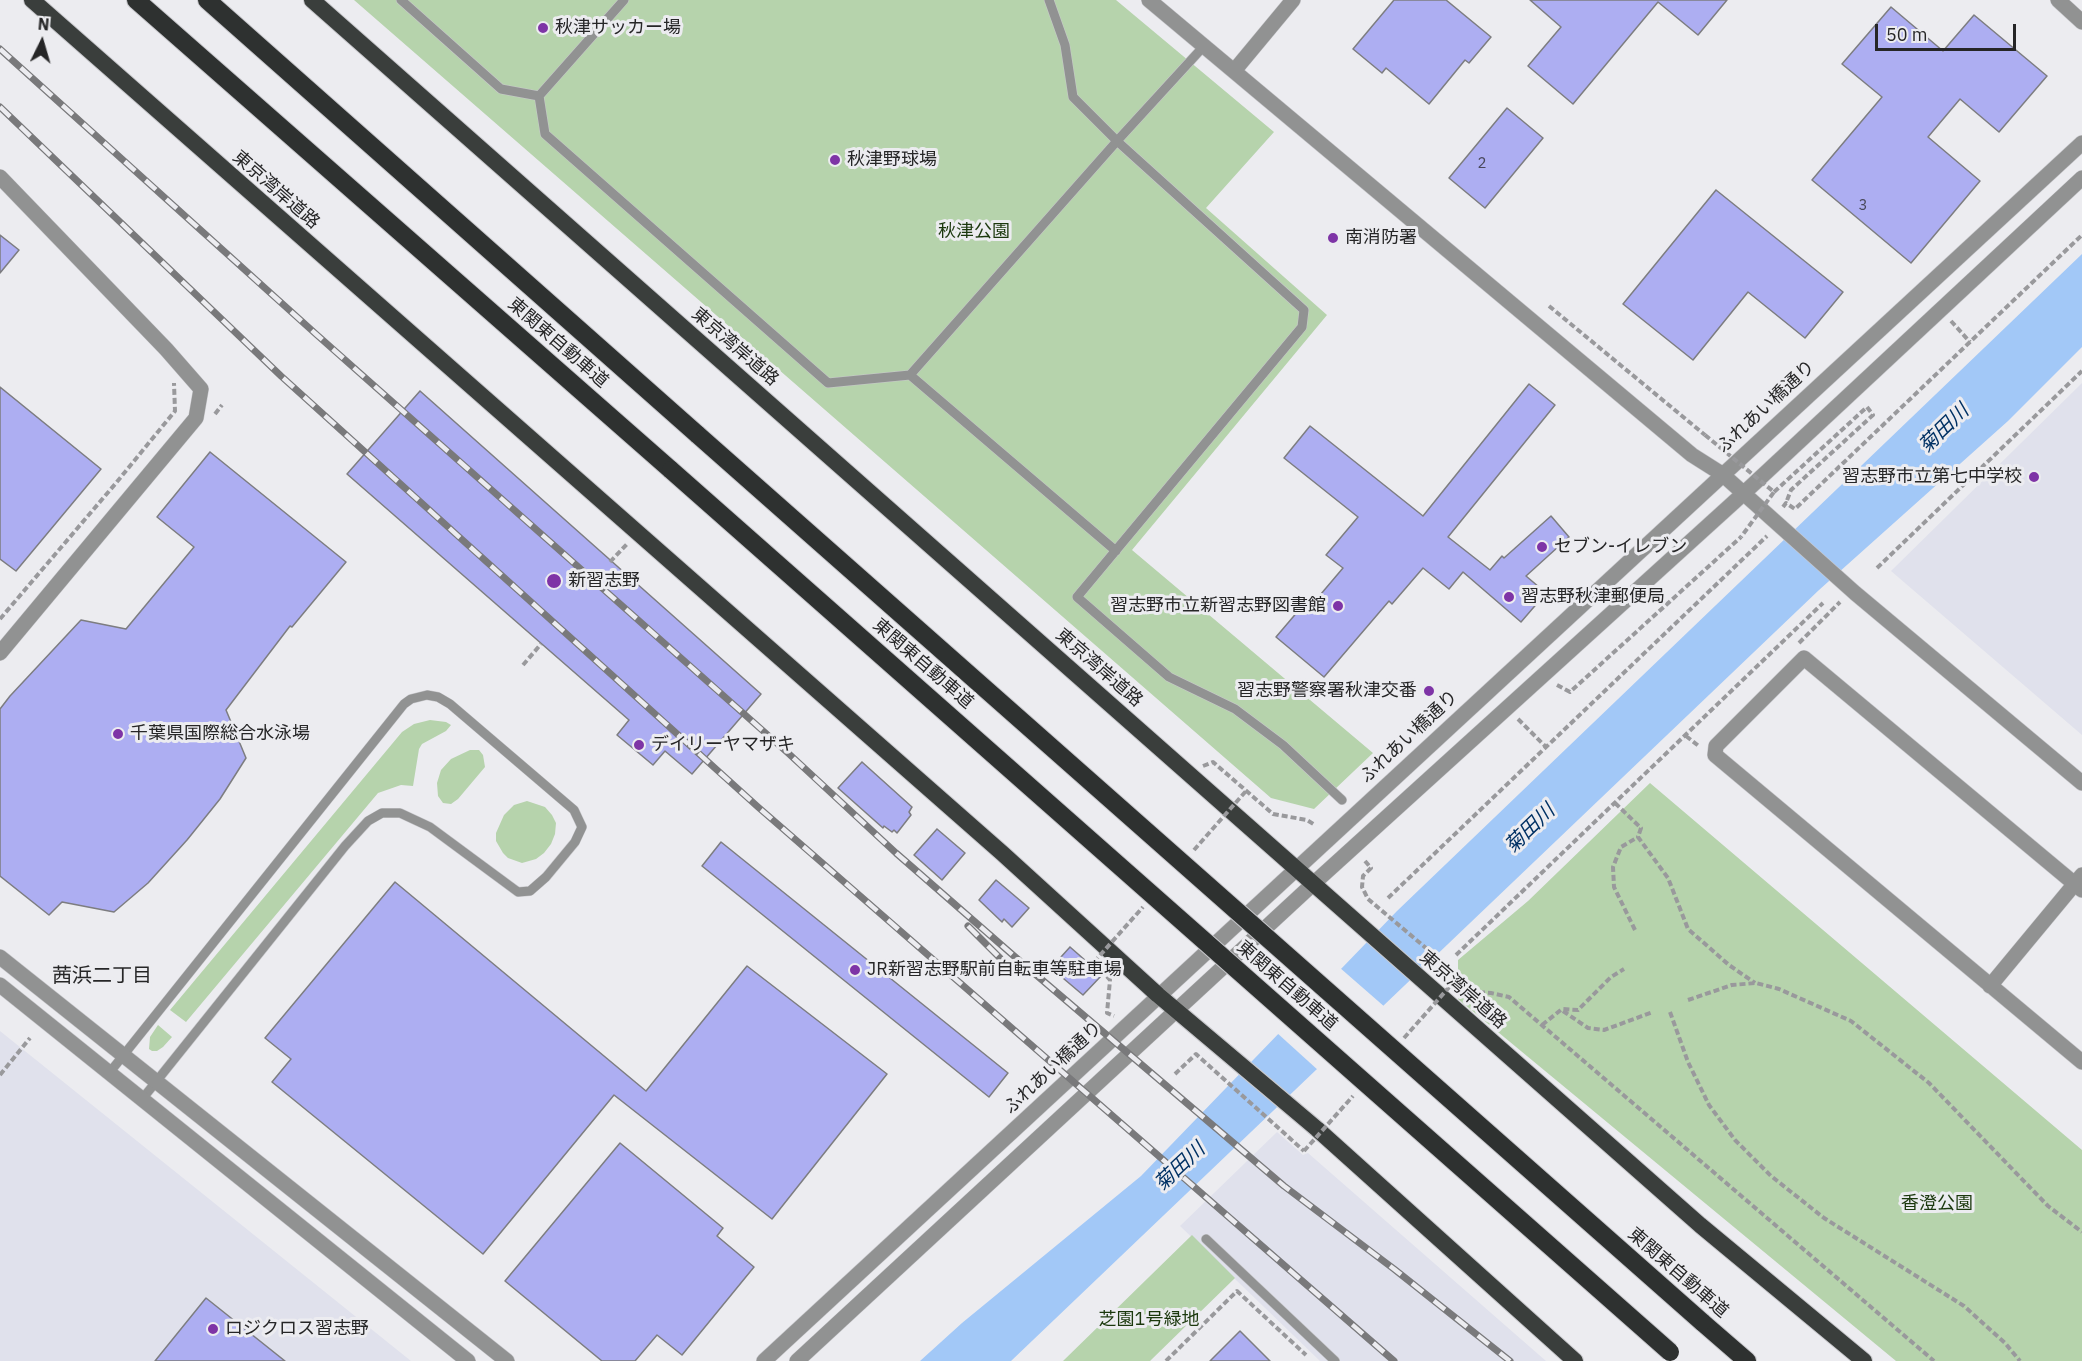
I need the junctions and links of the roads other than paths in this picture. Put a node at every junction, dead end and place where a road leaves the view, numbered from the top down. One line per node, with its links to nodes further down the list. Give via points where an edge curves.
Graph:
1 (32, 0): 32 (highway, 東京湾岸道路, via 1002,853)
2 (136, 0): 40 (highway, 東関東自動車道, bridge)
3 (207, 0): 47 (highway, 東関東自動車道, bridge)
4 (312, 0): 26 (highway, 東京湾岸道路)
5 (401, 0): 14 (lane, via 501,89)
6 (624, 0): 14 (lane)
7 (1049, 0): 15 (lane, via 1065,45 1073,97)
8 (1149, 0): 12 (street)
9 (1293, 0): 13 (street)
10 (2058, 0): 11 (street)
11 (2082, 22)
12 (1204, 46): 13 (street); 15 (lane)
13 (1234, 70): 20 (street, via 1692,455)
14 (539, 96): 19 (lane, via 546,134 828,383)
15 (1117, 141): 19 (lane); 22 (lane, via 1304,310 1302,327)
16 (2082, 143): 20 (street, ふれあい橋通り)
17 (0, 177): 23 (street, via 201,389 196,418)
18 (2082, 178): 21 (street)
19 (910, 375): 22 (lane)
20 (1722, 474): 21 (street); 26 (street, ふれあい橋通り)
21 (1744, 493): 24 (street, via 1776,516 1849,596); 28 (street)
22 (1116, 551): 25 (lane, via 1077,597 1169,677 1235,710 1283,745)
23 (0, 653)
24 (2082, 783)
25 (1342, 800)
26 (1296, 868): 28 (highway, 東京湾岸道路); 32 (street, ふれあい橋通り)
27 (2080, 883): 31 (street); 31 (street, via 1804,658 1716,746 1715,755)
28 (1313, 884): 33 (street); 48 (highway, 東京湾岸道路, via 1700,1225)
29 (0, 957): 34 (street)
30 (0, 985): 36 (street)
31 (1990, 986): 35 (street)
32 (1158, 995): 33 (highway, 東京湾岸道路); 43 (street, ふれあい橋通り)
33 (1177, 1011): 44 (street); 46 (highway, 東京湾岸道路, via 1317,1129)
34 (124, 1054): 36 (lane); 37 (street); 37 (lane, via 411,699 428,695 450,704 574,810 582,827 575,842 546,877 530,891 518,892 430,827 400,813 382,813 368,821)
35 (2082, 1062)
36 (110, 1072): 38 (street)
37 (157, 1081): 38 (lane); 42 (street)
38 (143, 1098): 41 (street)
39 (1206, 1239): 45 (lane)
40 (1676, 1356)
41 (468, 1361)
42 (507, 1361)
43 (764, 1361)
44 (798, 1361)
45 (1335, 1361)
46 (1575, 1361)
47 (1747, 1361)
48 (1864, 1361)

